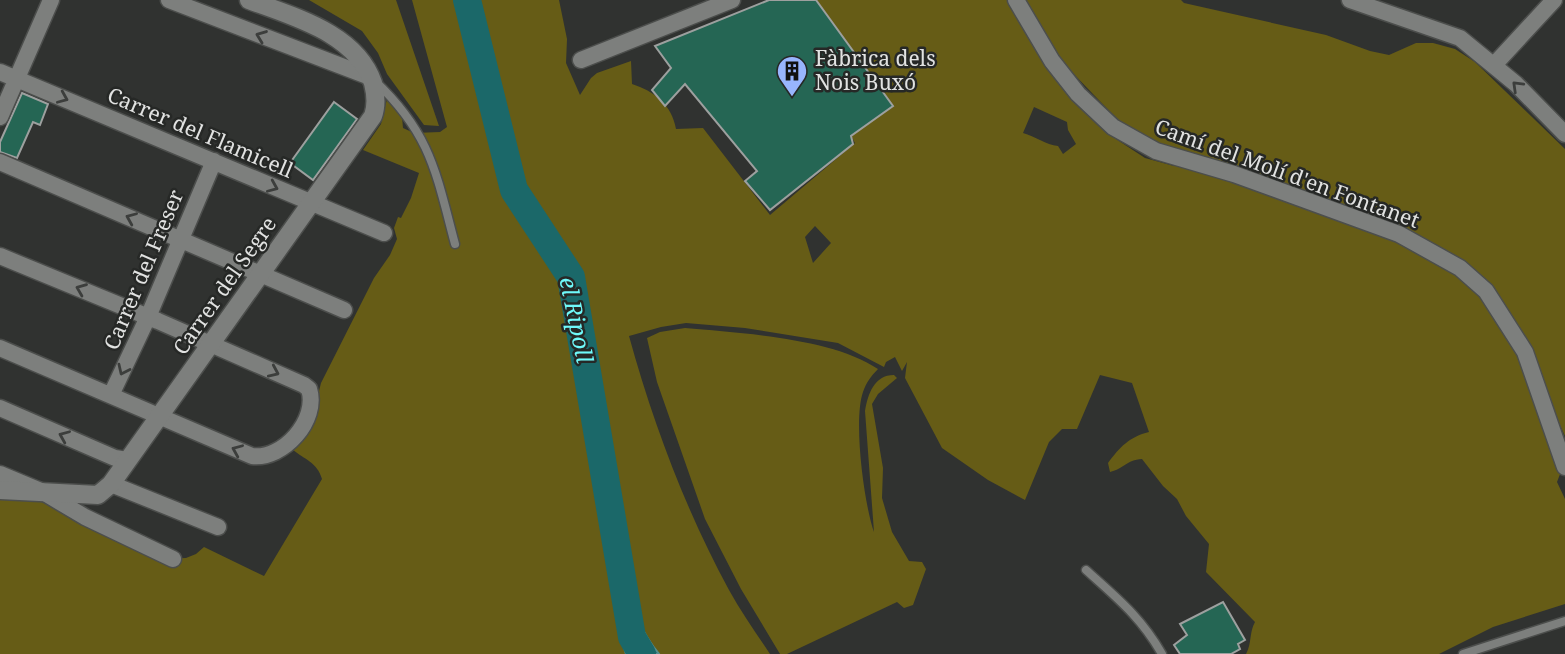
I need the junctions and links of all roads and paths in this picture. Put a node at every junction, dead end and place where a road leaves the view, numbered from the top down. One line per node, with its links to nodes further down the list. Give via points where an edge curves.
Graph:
1 (51, 0): 14 (street)
2 (169, 0): 9 (street, one-way to 2)
3 (249, 0): 8 (street)
4 (732, 0): 10 (street)
5 (1016, 0): 33 (street, Camí del Molí d'en Fontanet, via 1052,61 1112,127 1156,151 1399,234 1460,268 1486,291 1525,352)
6 (1350, 0): 11 (street, via 1461,38)
7 (1554, 0): 11 (street)
8 (311, 26): 9 (street); 13 (street, via 349,46)
9 (302, 51): 13 (street)
10 (581, 60)
11 (1494, 65): 16 (street, one-way to 11)
12 (0, 72): 14 (street, Carrer del Flamicell)
13 (370, 77): 19 (street, Carrer del Segre, via 376,103 373,116); 22 (lane, via 396,101 419,134 435,167)
14 (16, 79): 15 (street); 17 (street, Carrer del Flamicell, one-way to 17)
15 (0, 117)
16 (1565, 134)
17 (214, 161): 19 (street, Carrer del Flamicell, one-way to 19); 21 (street, Carrer del Freser)
18 (0, 162): 21 (street, one-way to 18)
19 (311, 203): 20 (street, Carrer del Flamicell); 24 (street, Carrer del Segre)
20 (384, 233)
21 (180, 240): 24 (street); 26 (street, Carrer del Freser)
22 (456, 244)
23 (0, 256): 26 (street, one-way to 23)
24 (261, 275): 25 (street); 27 (street, Carrer del Segre)
25 (344, 310)
26 (148, 317): 27 (street); 29 (street, Carrer del Freser, one-way to 29)
27 (212, 344): 31 (street, Carrer del Segre); 31 (street, one-way to 31, via 309,389 309,412 297,434 273,453 259,457)
28 (0, 348): 29 (street)
29 (111, 395): 31 (street)
30 (0, 408): 32 (street, one-way to 30)
31 (160, 416): 32 (street, Carrer del Segre)
32 (127, 460): 35 (street, Carrer del Segre)
33 (1565, 467)
34 (0, 474): 37 (street)
35 (111, 484): 37 (street, via 98,495); 38 (street)
36 (0, 491): 37 (street)
37 (43, 492): 39 (street)
38 (219, 527)
39 (173, 559)
40 (1086, 570): 42 (lane, via 1137,616)
41 (1565, 621): 43 (lane)
42 (1162, 654)
43 (1463, 654)

